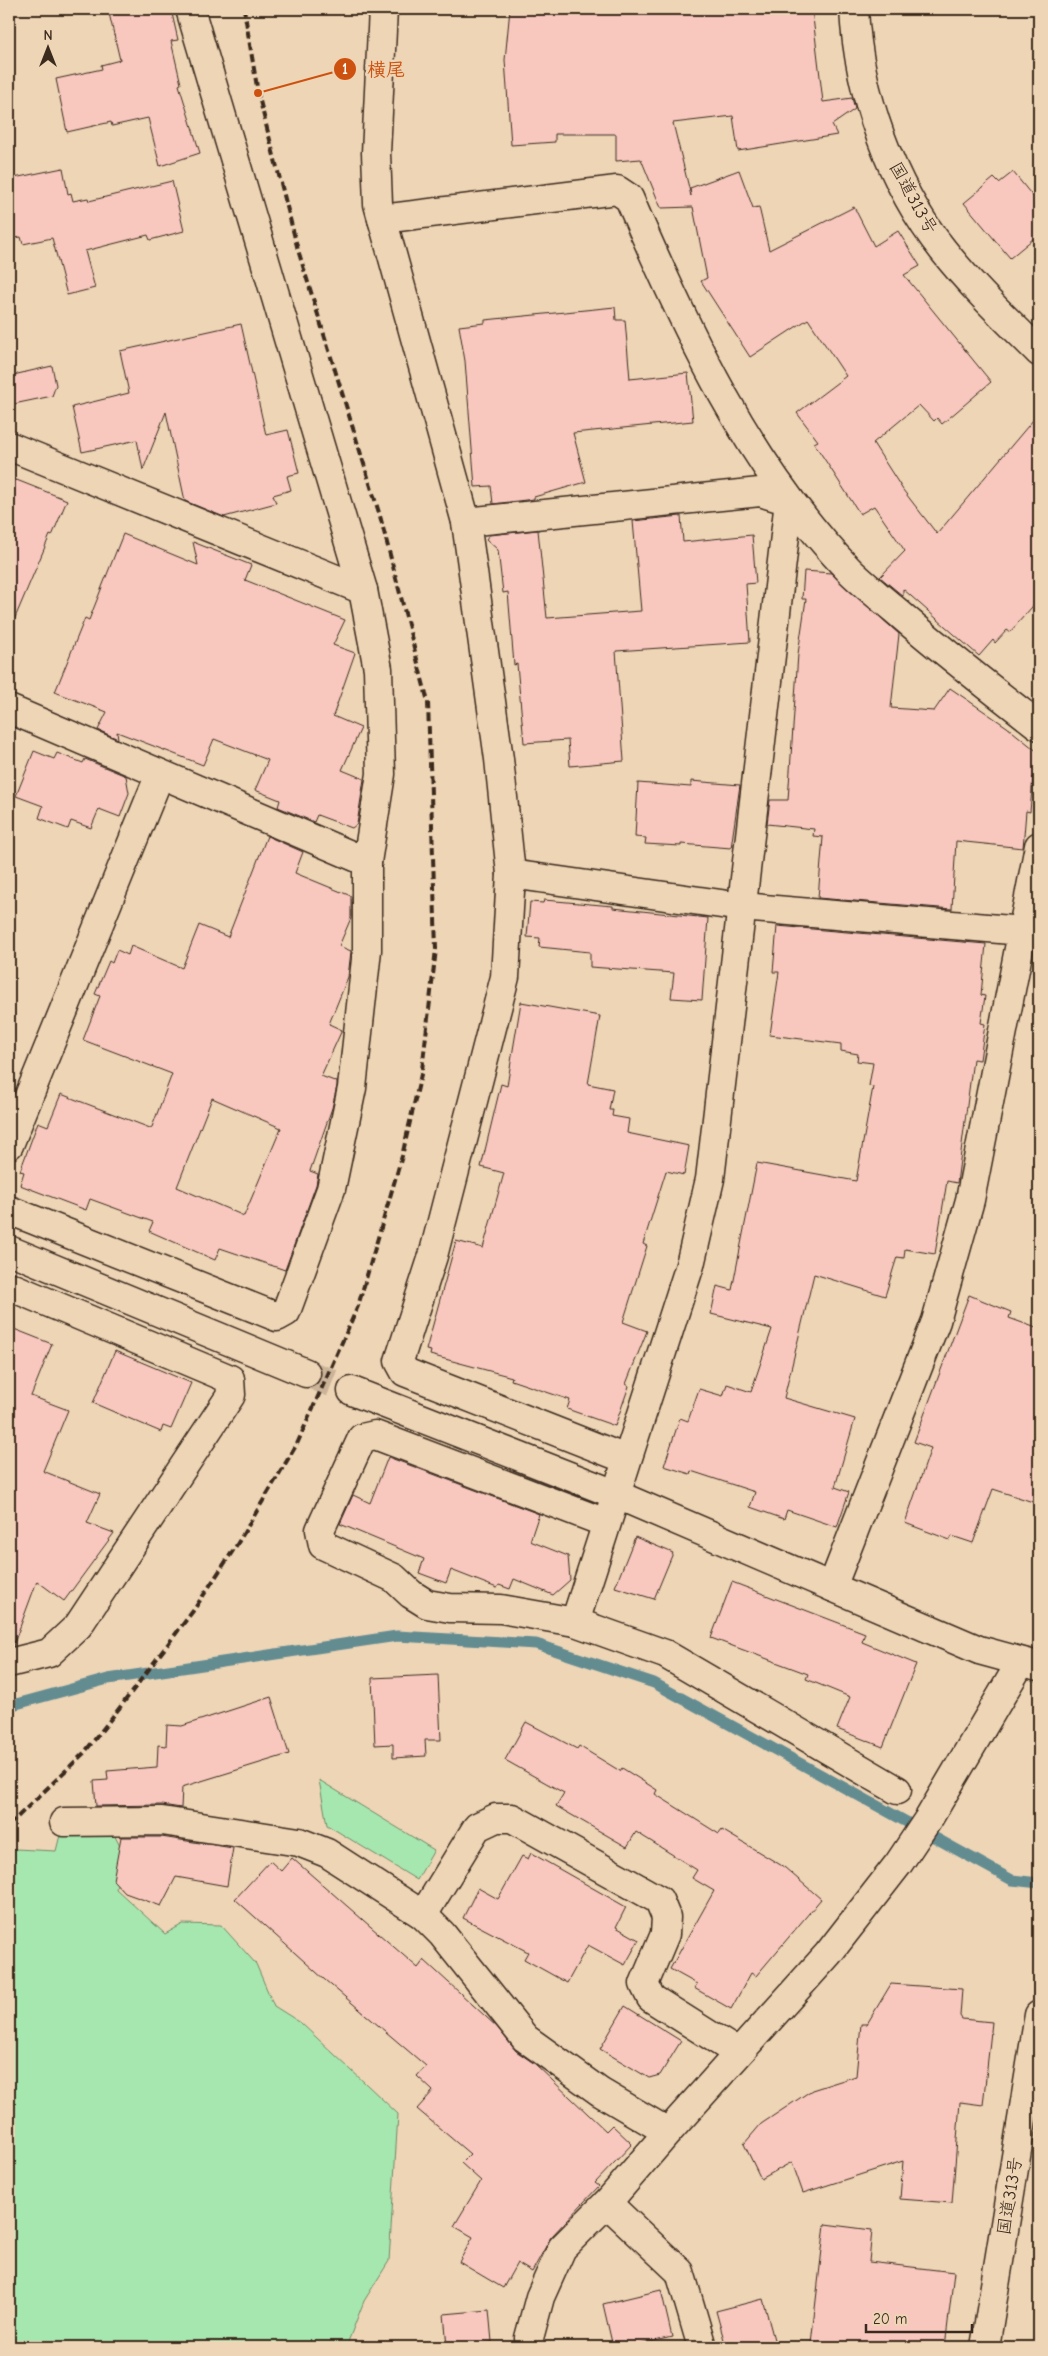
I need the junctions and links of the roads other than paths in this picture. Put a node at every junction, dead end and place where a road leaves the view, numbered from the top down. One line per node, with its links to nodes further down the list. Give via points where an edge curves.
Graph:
1 (190, 9): 9 (main road)
2 (383, 9): 4 (main road, via 376,153 378,204)
3 (854, 9): 5 (main road, 国道313号, via 856,38 873,119 908,196 942,249 991,305)
4 (382, 219): 7 (main road, via 617,190 629,198 683,320 727,402); 8 (main road)
5 (1039, 352)
6 (9, 446): 9 (main road)
7 (789, 500): 8 (main road, via 760,492); 11 (main road, via 850,571 948,656); 16 (main road)
8 (466, 522): 15 (main road, via 499,758)
9 (363, 590): 14 (main road, via 378,669 380,765)
10 (9, 709): 12 (main road)
11 (1039, 726)
12 (160, 774): 14 (main road); 18 (main road)
13 (1039, 846): 17 (main road)
14 (368, 862): 19 (main road, via 366,950 352,1088 331,1189 286,1312 277,1317)
15 (511, 874): 16 (main road); 24 (main road, via 505,977 433,1256 399,1361 405,1372)
16 (742, 907): 17 (main road); 24 (main road, via 710,1179 690,1264)
17 (1023, 931): 27 (main road, via 970,1200 936,1321)
18 (9, 1145)
19 (9, 1210)
20 (9, 1250): 22 (main road)
21 (9, 1286): 29 (main road, via 230,1379 231,1395 78,1626 49,1653)
22 (306, 1373)
23 (352, 1391): 25 (main road)
24 (626, 1459): 25 (main road)
25 (615, 1494): 26 (main road); 27 (main road)
26 (606, 1522): 28 (main road); 28 (main road, via 375,1435 362,1438 320,1530 324,1545 394,1578 427,1604 501,1609)
27 (832, 1587): 30 (main road, via 979,1650)
28 (575, 1622): 31 (main road, via 665,1654)
29 (9, 1664)
30 (1030, 1664): 35 (main road, via 899,1863 828,1954)
31 (897, 1790)
32 (64, 1822): 33 (main road, via 162,1821 299,1842 327,1853)
33 (423, 1915): 35 (main road, via 478,1827 496,1818 512,1818 659,1900 666,1917 665,1934 644,1984 651,1998); 36 (main road, via 525,2038 600,2092)
34 (1039, 2015): 40 (main road, 国道313号)
35 (738, 2053): 36 (main road)
36 (668, 2132): 37 (main road)
37 (607, 2203): 38 (main road, via 562,2248 540,2297 529,2338); 39 (main road, via 680,2272)
38 (530, 2347)
39 (702, 2347)
40 (985, 2347)

